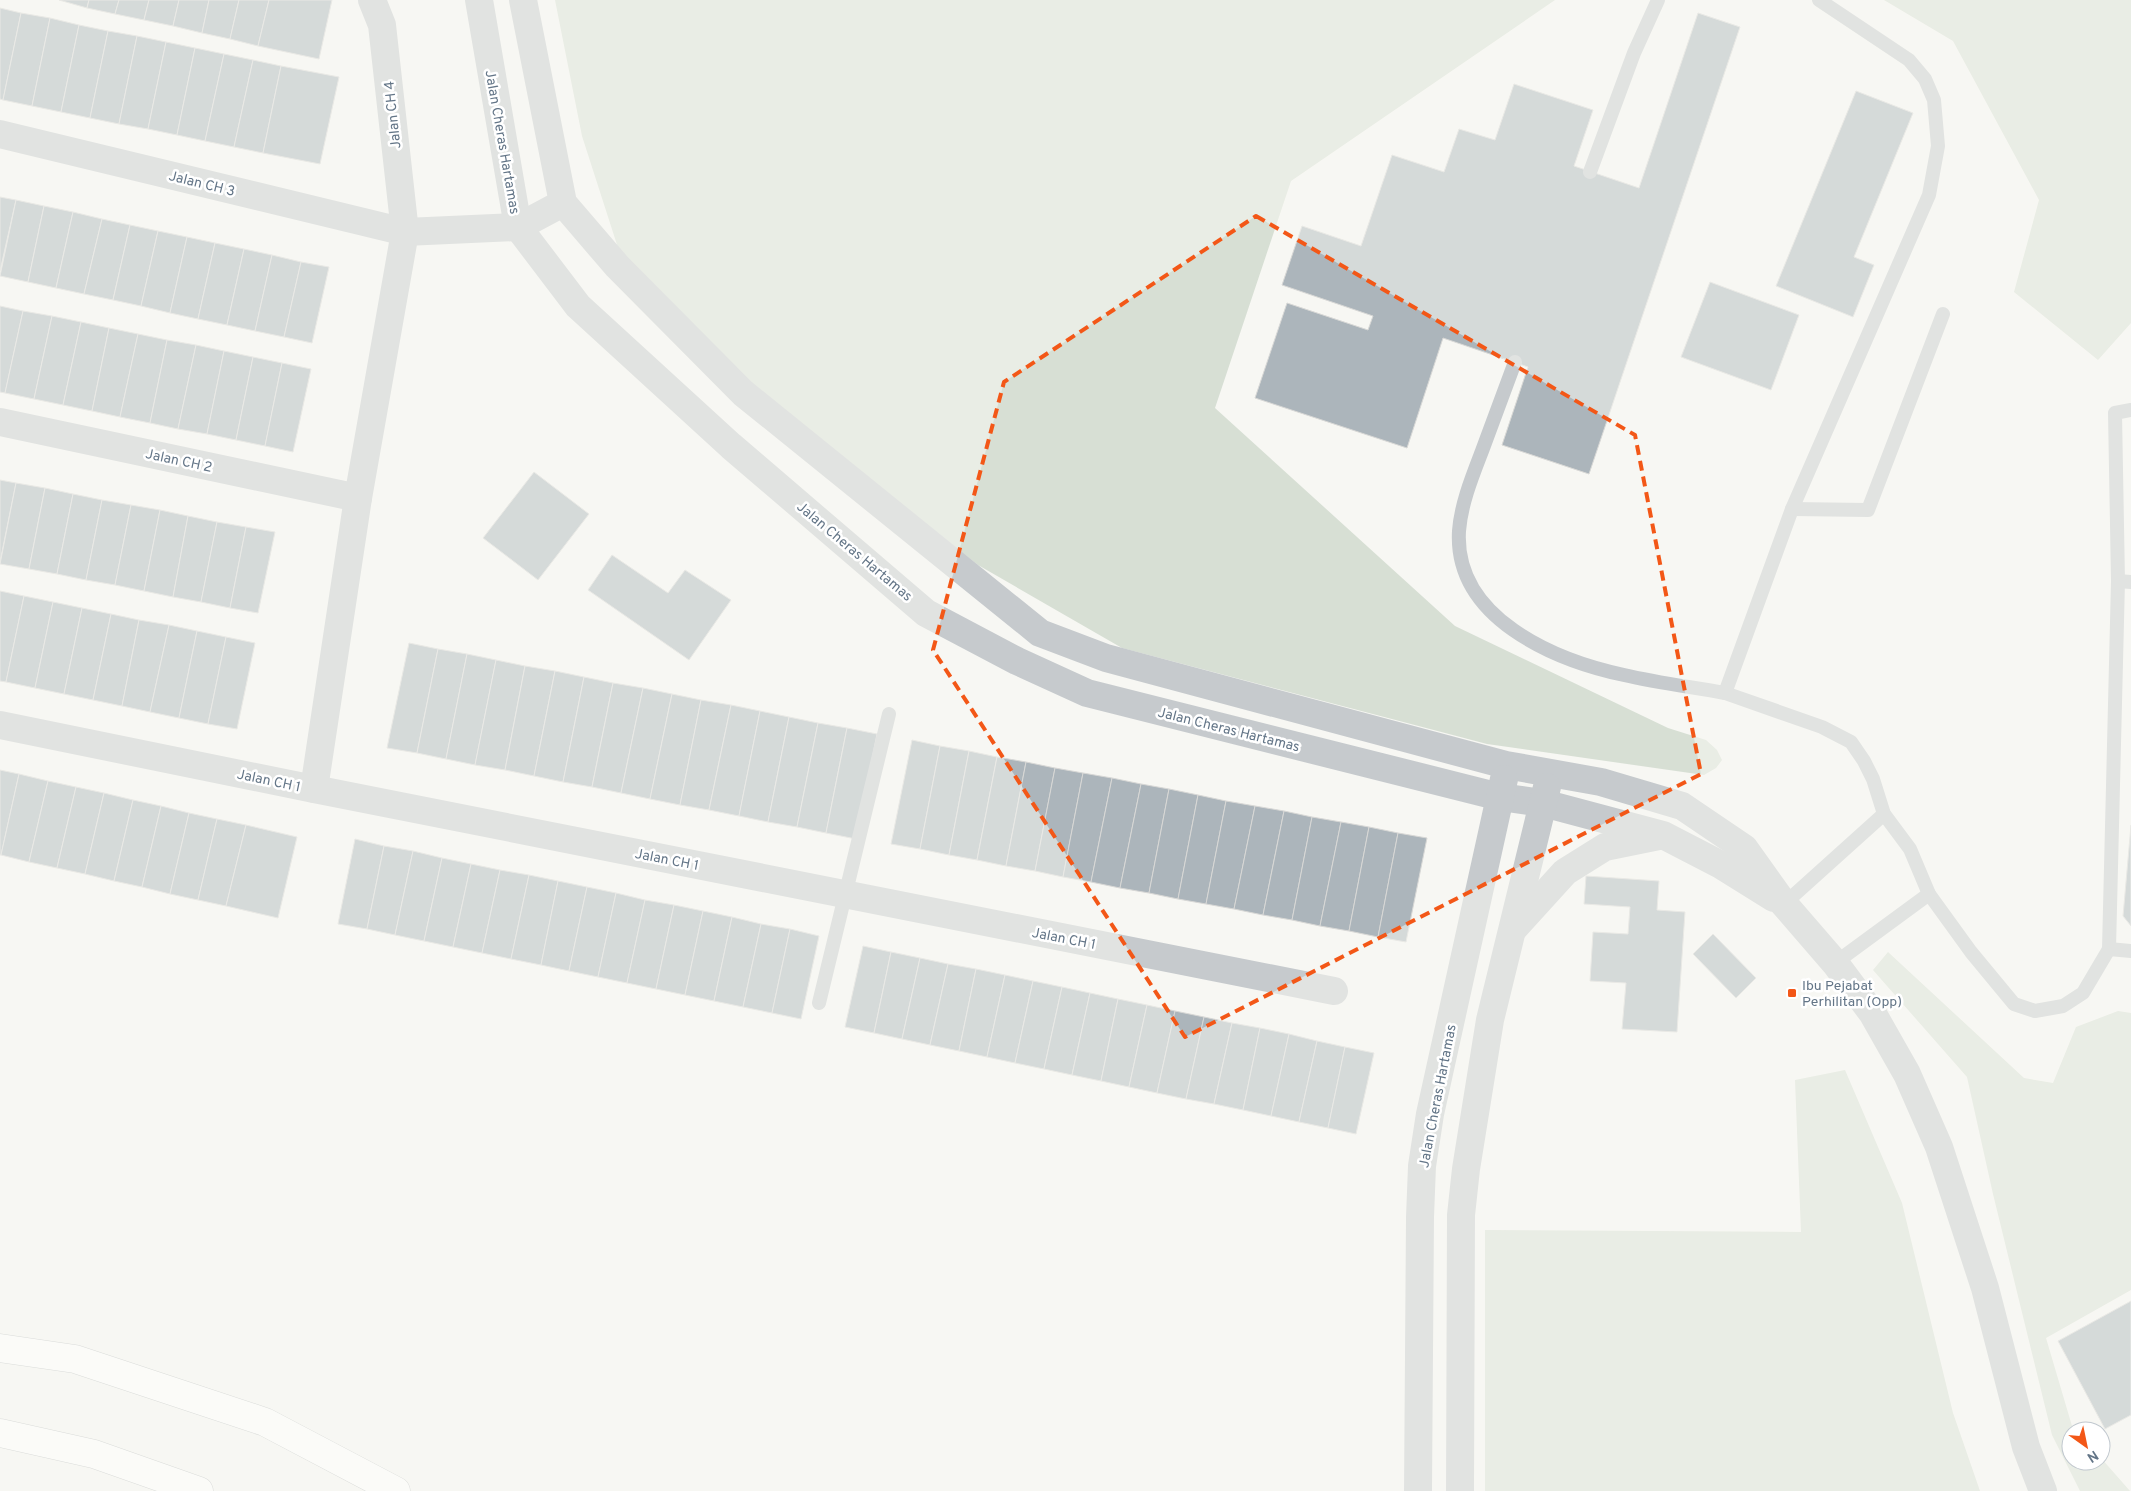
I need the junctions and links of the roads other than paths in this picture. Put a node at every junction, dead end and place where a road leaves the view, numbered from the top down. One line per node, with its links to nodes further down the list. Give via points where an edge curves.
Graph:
1 (372, 0): 10 (street, Jalan CH 4, via 382,25)
2 (479, 0): 9 (street, Jalan Cheras Hartamas)
3 (523, 0): 8 (street)
4 (1658, 0): 7 (lane, via 1634,53)
5 (1819, 0): 16 (lane, via 1909,60 1925,78 1934,100 1938,146 1929,195)
6 (0, 134): 10 (street, Jalan CH 3)
7 (1590, 172)
8 (562, 203): 9 (street); 21 (street, via 617,266 743,393 1040,633 1106,658)
9 (518, 227): 10 (street, Jalan CH 3); 24 (street, Jalan Cheras Hartamas, via 578,306 731,446 926,612 1017,661 1087,693)
10 (405, 232): 15 (street, Jalan CH 4)
11 (1943, 314): 16 (lane, via 1868,510)
12 (1515, 362): 18 (lane, via 1467,491 1459,531 1461,561 1473,591 1495,618 1530,640 1572,659 1623,675)
13 (2131, 410): 17 (lane, via 2115,413)
14 (0, 422): 15 (street, Jalan CH 2)
15 (358, 498): 23 (street, Jalan CH 4)
16 (1792, 509): 18 (lane)
17 (2125, 582): 32 (lane)
18 (1726, 693): 26 (lane, via 1822,727 1851,742 1873,779)
19 (889, 714): 29 (lane)
20 (0, 724): 23 (street, Jalan CH 1)
21 (1506, 765): 22 (street); 24 (street, Jalan Cheras Hartamas)
22 (1550, 772): 25 (street); 30 (street, via 1601,782 1682,806 1744,848)
23 (314, 789): 29 (street, Jalan CH 1)
24 (1500, 797): 25 (street, Jalan Cheras Hartamas); 37 (street, Jalan Cheras Hartamas)
25 (1543, 803): 27 (street, Jalan Cheras Hartamas); 31 (street)
26 (1884, 814): 28 (lane, via 1910,849); 30 (lane)
27 (1663, 835): 30 (street, Jalan Cheras Hartamas, via 1722,865); 31 (street, via 1605,847 1565,872)
28 (1929, 894): 32 (lane, via 2014,1004 2035,1011 2063,1006 2082,993); 34 (lane)
29 (846, 895): 35 (street, Jalan CH 1); 36 (lane)
30 (1784, 904): 34 (street)
31 (1512, 930): 38 (street)
32 (2109, 949): 33 (lane)
33 (2131, 951)
34 (1836, 963): 45 (street, via 1873,1014 1907,1074 1939,1147 1986,1288 2026,1446)
35 (1334, 991)
36 (819, 1002)
37 (1452, 1013): 38 (street); 43 (street, Jalan Cheras Hartamas, via 1422,1166)
38 (1490, 1020): 44 (street, via 1472,1122 1461,1215)
39 (0, 1348): 42 (highway, via 75,1359 266,1422)
40 (0, 1433): 41 (highway, via 94,1454)
41 (199, 1491)
42 (396, 1491)
43 (1418, 1491)
44 (1460, 1491)
45 (2043, 1491)

